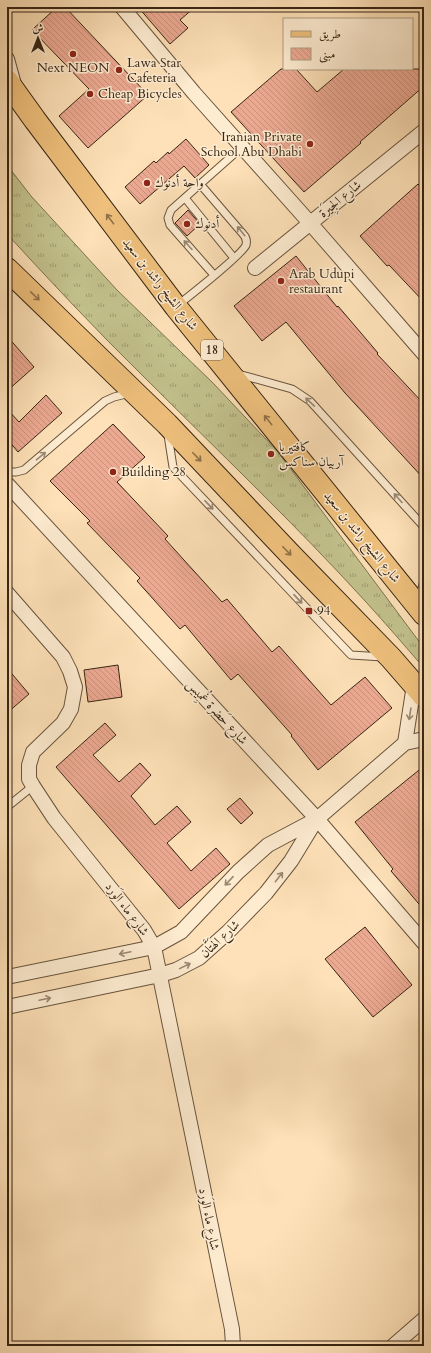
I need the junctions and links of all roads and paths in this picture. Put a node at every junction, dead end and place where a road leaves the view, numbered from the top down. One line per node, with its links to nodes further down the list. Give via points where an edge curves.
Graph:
1 (122, 7): 5 (street)
2 (7, 59): 3 (street)
3 (10, 94): 13 (main road, شارع الشيخ راشد بن سعيد / 18, one-way to 3, via 35,120 18,113)
4 (424, 131): 8 (street, شارع الجِيرَة)
5 (242, 147): 6 (lane); 8 (street)
6 (200, 184): 7 (lane); 9 (lane, one-way to 6, via 244,248 246,237)
7 (185, 198): 9 (lane); 12 (lane, one-way to 7, via 169,222 171,210)
8 (310, 223): 10 (street, شارع الجِيرَة); 14 (street)
9 (234, 258): 12 (lane)
10 (255, 268)
11 (7, 269): 16 (main road, one-way to 16)
12 (214, 275): 13 (lane)
13 (176, 307): 15 (main road, شارع الشيخ راشد بن سعيد / 18)
14 (424, 354)
15 (227, 369): 19 (lane, one-way to 15, via 317,408 301,394); 22 (main road, شارع الشيخ راشد بن سعيد / 18, one-way to 15)
16 (134, 393): 17 (lane, one-way to 16, via 24,470 105,401); 23 (main road, one-way to 23, via 167,424)
17 (7, 472)
18 (10, 493): 28 (street, شارع حَضرة غُمِيس)
19 (424, 527)
20 (424, 580): 22 (lane)
21 (7, 593): 26 (street, شارع ماء الوَرد, via 62,657 75,688 71,709 63,723 33,752 29,765 29,779)
22 (421, 610)
23 (419, 690): 25 (street, one-way to 25)
24 (424, 739): 25 (street, شارع الهَتَّان)
25 (406, 743): 28 (street, شارع الهَتَّان)
26 (33, 786): 27 (lane); 30 (street, شارع ماء الوَرد, via 54,818 144,930)
27 (7, 807)
28 (317, 819): 29 (street, شارع حَضرة غُمِيس); 30 (street, شارع الهَتَّان, one-way to 30, via 268,845 238,872 182,932); 31 (street, شارع الهَتَّان, one-way to 28, via 199,958 228,932 266,894 291,861)
29 (424, 943)
30 (154, 947): 31 (street, شارع ماء الوَرد); 32 (street, شارع الهَتَّان, one-way to 32)
31 (160, 975): 33 (street, شارع الهَتَّان, one-way to 31); 35 (street, شارع ماء الوَرد)
32 (7, 977)
33 (7, 1007)
34 (424, 1319): 38 (street)
35 (232, 1328): 36 (street, شارع ماء الوَرد); 37 (street, شارع ماء الوَرد)
36 (233, 1346)
37 (244, 1346)
38 (393, 1346)

